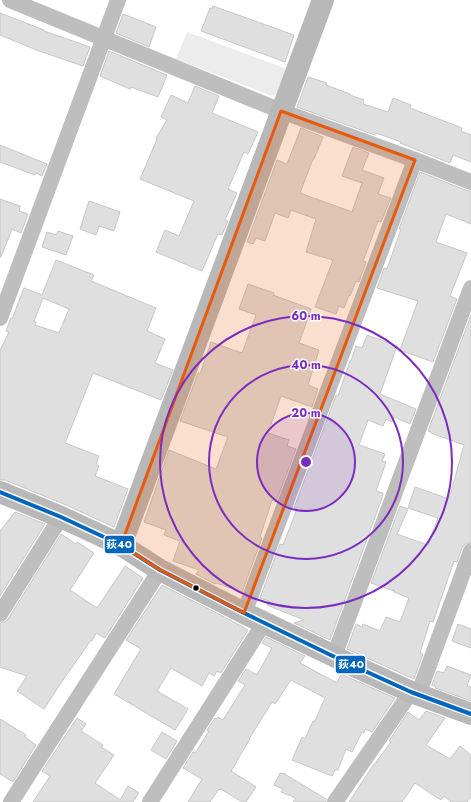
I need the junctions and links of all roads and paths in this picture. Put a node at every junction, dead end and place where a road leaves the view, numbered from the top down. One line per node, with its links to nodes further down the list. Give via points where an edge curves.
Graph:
1 (10, 0): 4 (street)
2 (118, 0): 4 (street)
3 (323, 0): 5 (street)
4 (104, 39): 5 (street); 9 (street)
5 (281, 111): 6 (street); 12 (street)
6 (415, 160): 7 (street); 15 (street)
7 (471, 182)
8 (471, 288): 18 (street)
9 (0, 318)
10 (0, 492): 11 (street)
11 (61, 517): 12 (street); 16 (street)
12 (121, 546): 14 (street)
13 (471, 550): 19 (street)
14 (160, 570): 15 (street); 21 (street)
15 (244, 613): 17 (street)
16 (0, 614)
17 (264, 623): 18 (street); 22 (street)
18 (334, 656): 19 (street)
19 (414, 694): 20 (street); 23 (street)
20 (471, 714)
21 (11, 802)
22 (150, 802)
23 (336, 802)

